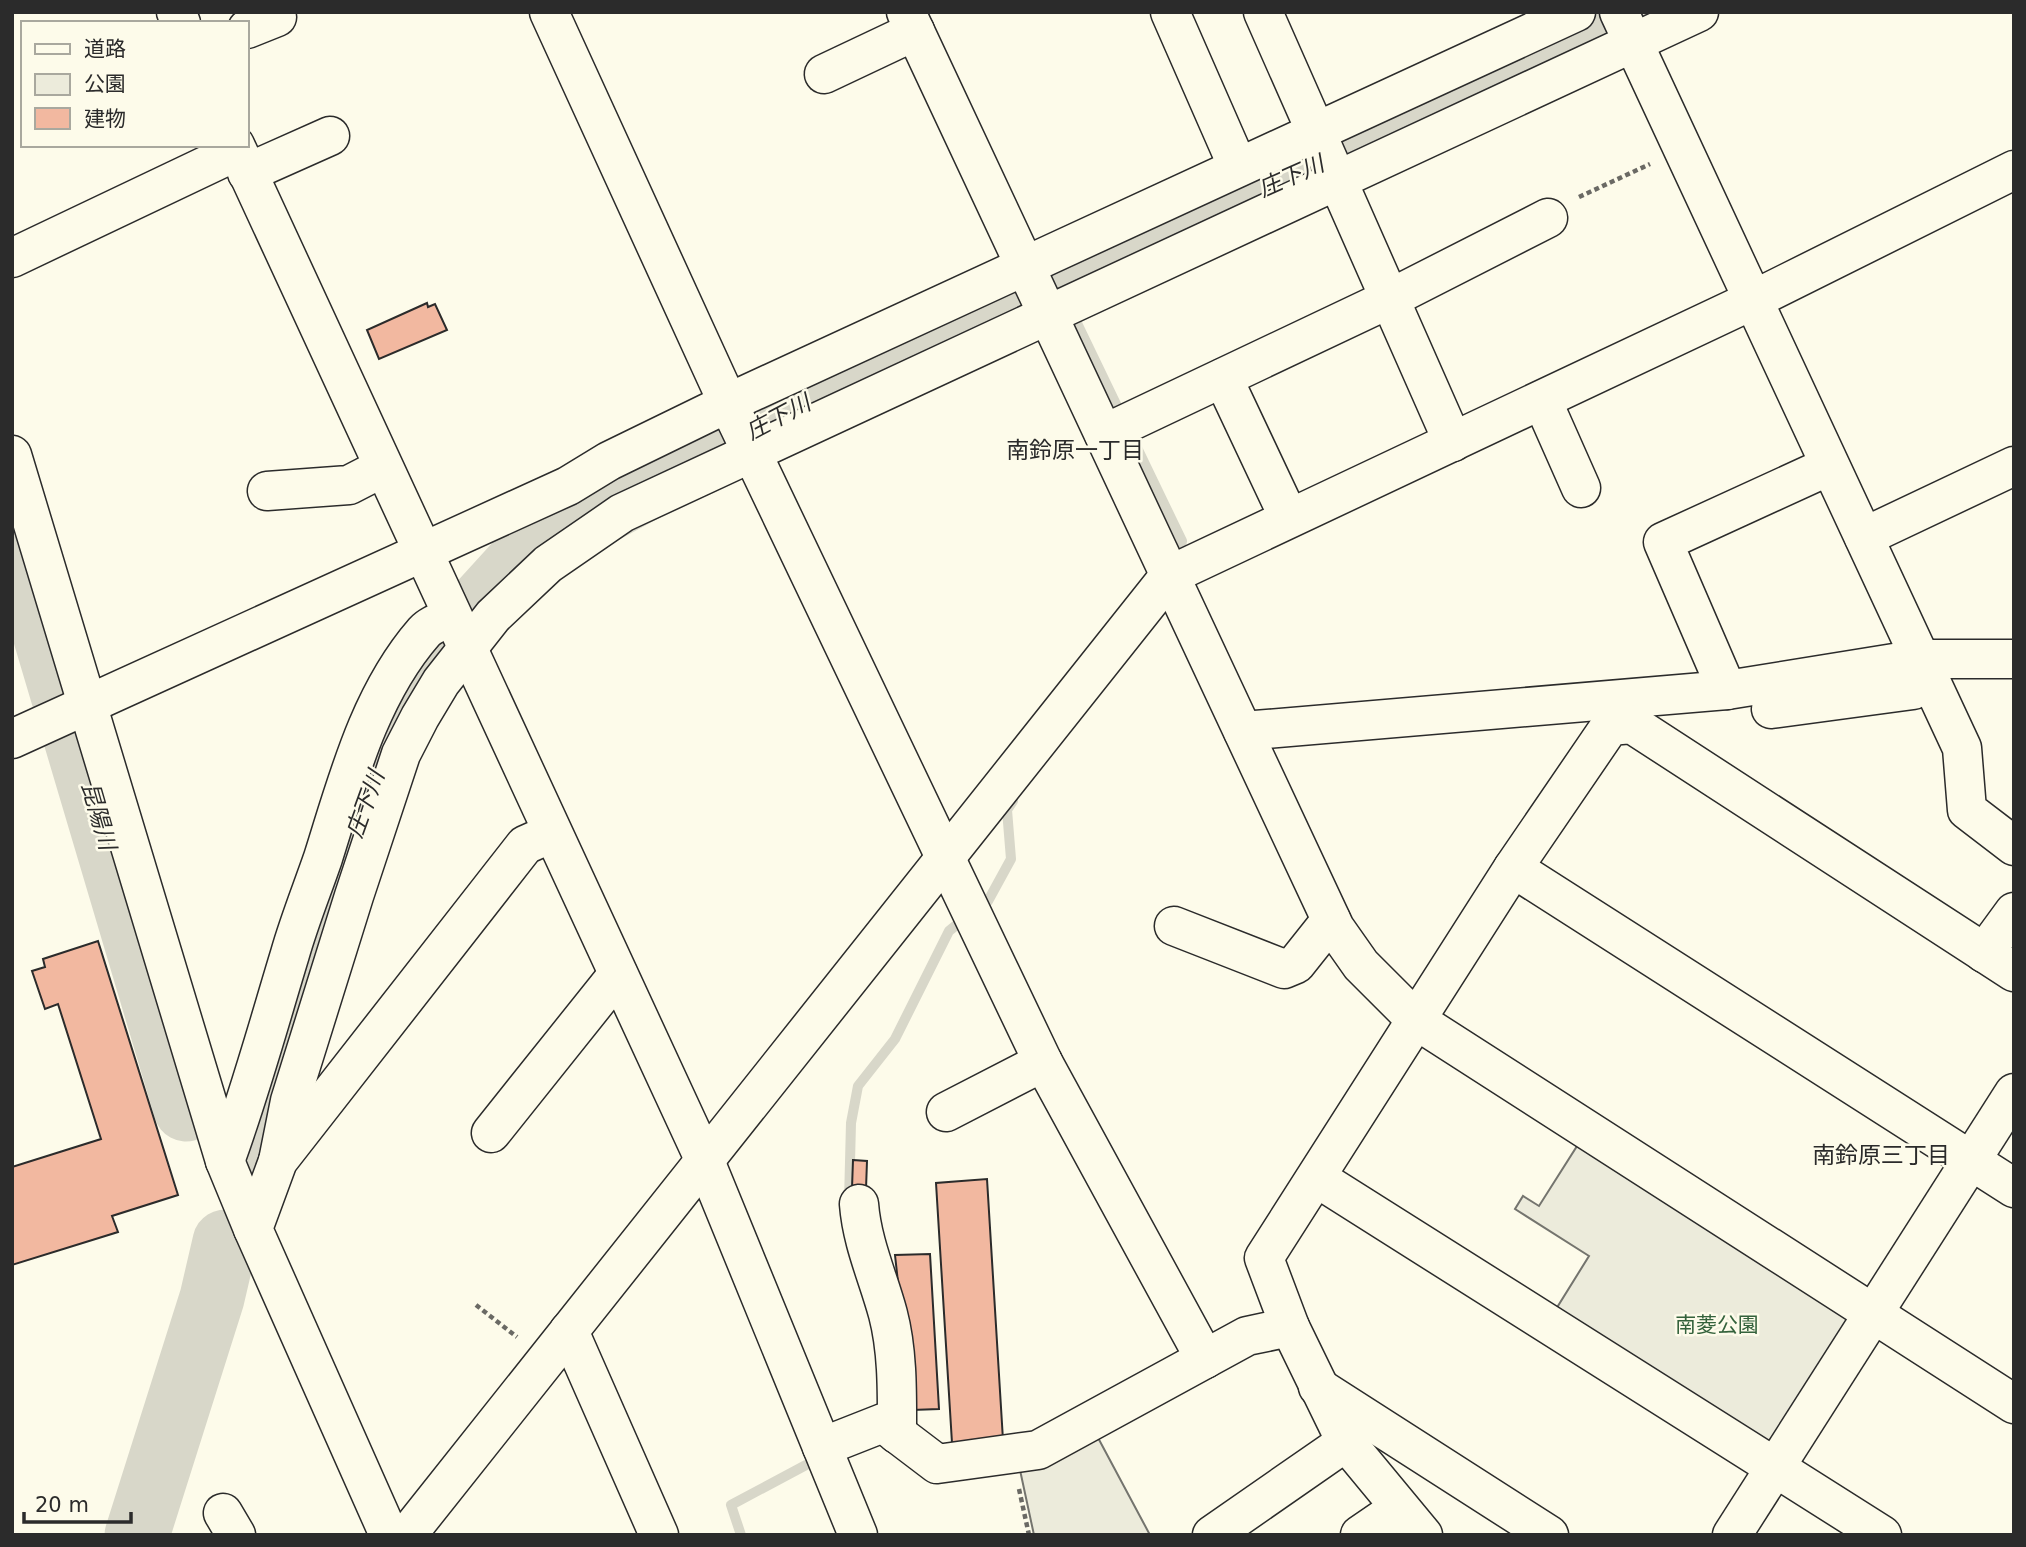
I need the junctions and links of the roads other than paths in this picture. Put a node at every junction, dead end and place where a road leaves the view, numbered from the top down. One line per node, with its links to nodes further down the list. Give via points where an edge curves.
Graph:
1 (550, 12): 21 (street)
2 (1170, 12): 12 (street)
3 (1262, 12): 11 (street)
4 (1576, 12): 11 (street)
5 (1699, 12): 7 (street)
6 (914, 19): 8 (street); 16 (street)
7 (1627, 31): 11 (street); 18 (street)
8 (824, 74)
9 (330, 136): 10 (street)
10 (240, 156): 15 (street); 28 (street)
11 (1329, 157): 12 (street); 16 (street); 17 (street)
12 (1238, 167): 16 (street)
13 (2014, 170): 18 (street)
14 (1548, 219): 17 (street)
15 (12, 258)
16 (1038, 293): 21 (street); 22 (street); 24 (street)
17 (1391, 298): 19 (street); 23 (street)
18 (1753, 300): 20 (street); 26 (street)
19 (1223, 378): 22 (street); 31 (street)
20 (1542, 400): 23 (street); 29 (street)
21 (728, 403): 24 (street); 33 (street, via 568,486)
22 (1104, 434): 34 (street)
23 (1453, 442): 31 (street)
24 (752, 453): 35 (street, via 622,513); 45 (street)
25 (12, 455): 39 (street)
26 (1829, 466): 32 (street); 38 (street, via 1663,542)
27 (2014, 466): 32 (street)
28 (382, 468): 30 (street, via 348,485); 33 (street)
29 (1581, 488)
30 (268, 491)
31 (1289, 518): 34 (street)
32 (1864, 537): 37 (street)
33 (421, 551): 35 (street); 39 (street)
34 (1170, 575): 40 (street); 45 (street)
35 (458, 633): 43 (street); 57 (street, via 425,630 374,711 338,802 262,1056); 58 (street, via 441,682 401,754 290,1101)
36 (2014, 659): 37 (street)
37 (1924, 669): 38 (street); 42 (street, via 1913,690 1664,723); 44 (street, via 1962,748 1967,810)
38 (1727, 690): 40 (street)
39 (74, 710): 41 (street); 57 (street)
40 (1243, 731): 48 (street)
41 (12, 739)
42 (1654, 739): 46 (street, via 1632,724 1610,726); 50 (street)
43 (552, 833): 51 (street); 58 (street, via 525,845)
44 (2014, 846)
45 (944, 856): 53 (street); 59 (street)
46 (1513, 867): 52 (street); 60 (street)
47 (2014, 912): 50 (street)
48 (1331, 920): 49 (street, via 1296,964 1284,969); 52 (street, via 1361,965)
49 (1174, 926)
50 (1999, 962)
51 (618, 974): 56 (street); 59 (street)
52 (1416, 1020): 61 (street); 65 (street)
53 (1043, 1062): 55 (street); 68 (street)
54 (2014, 1093): 60 (street)
55 (946, 1112)
56 (493, 1121)
57 (225, 1161): 64 (street)
58 (278, 1161): 64 (street)
59 (705, 1161): 67 (street); 73 (street)
60 (1970, 1161): 62 (street); 65 (street)
61 (1317, 1178): 66 (street, via 1264,1258); 74 (street)
62 (2014, 1188)
63 (859, 1204): 71 (street, via 861,1230 889,1317 897,1379)
64 (253, 1229): 76 (street)
65 (1873, 1314): 70 (street); 74 (street)
66 (1290, 1327): 68 (street, via 1248,1336); 69 (street)
67 (557, 1345): 76 (street); 77 (street)
68 (1205, 1359): 71 (street, via 1038,1450 937,1464)
69 (1318, 1387): 72 (street); 81 (street)
70 (2014, 1404)
71 (897, 1434): 73 (street, via 883,1423)
72 (1346, 1442): 75 (street); 79 (street)
73 (822, 1447): 78 (street)
74 (1775, 1465): 82 (street); 83 (street)
75 (1411, 1522): 80 (street)
76 (406, 1533)
77 (659, 1535)
78 (858, 1535)
79 (1212, 1535)
80 (1360, 1535)
81 (1549, 1535)
82 (1732, 1535)
83 (1882, 1535)

